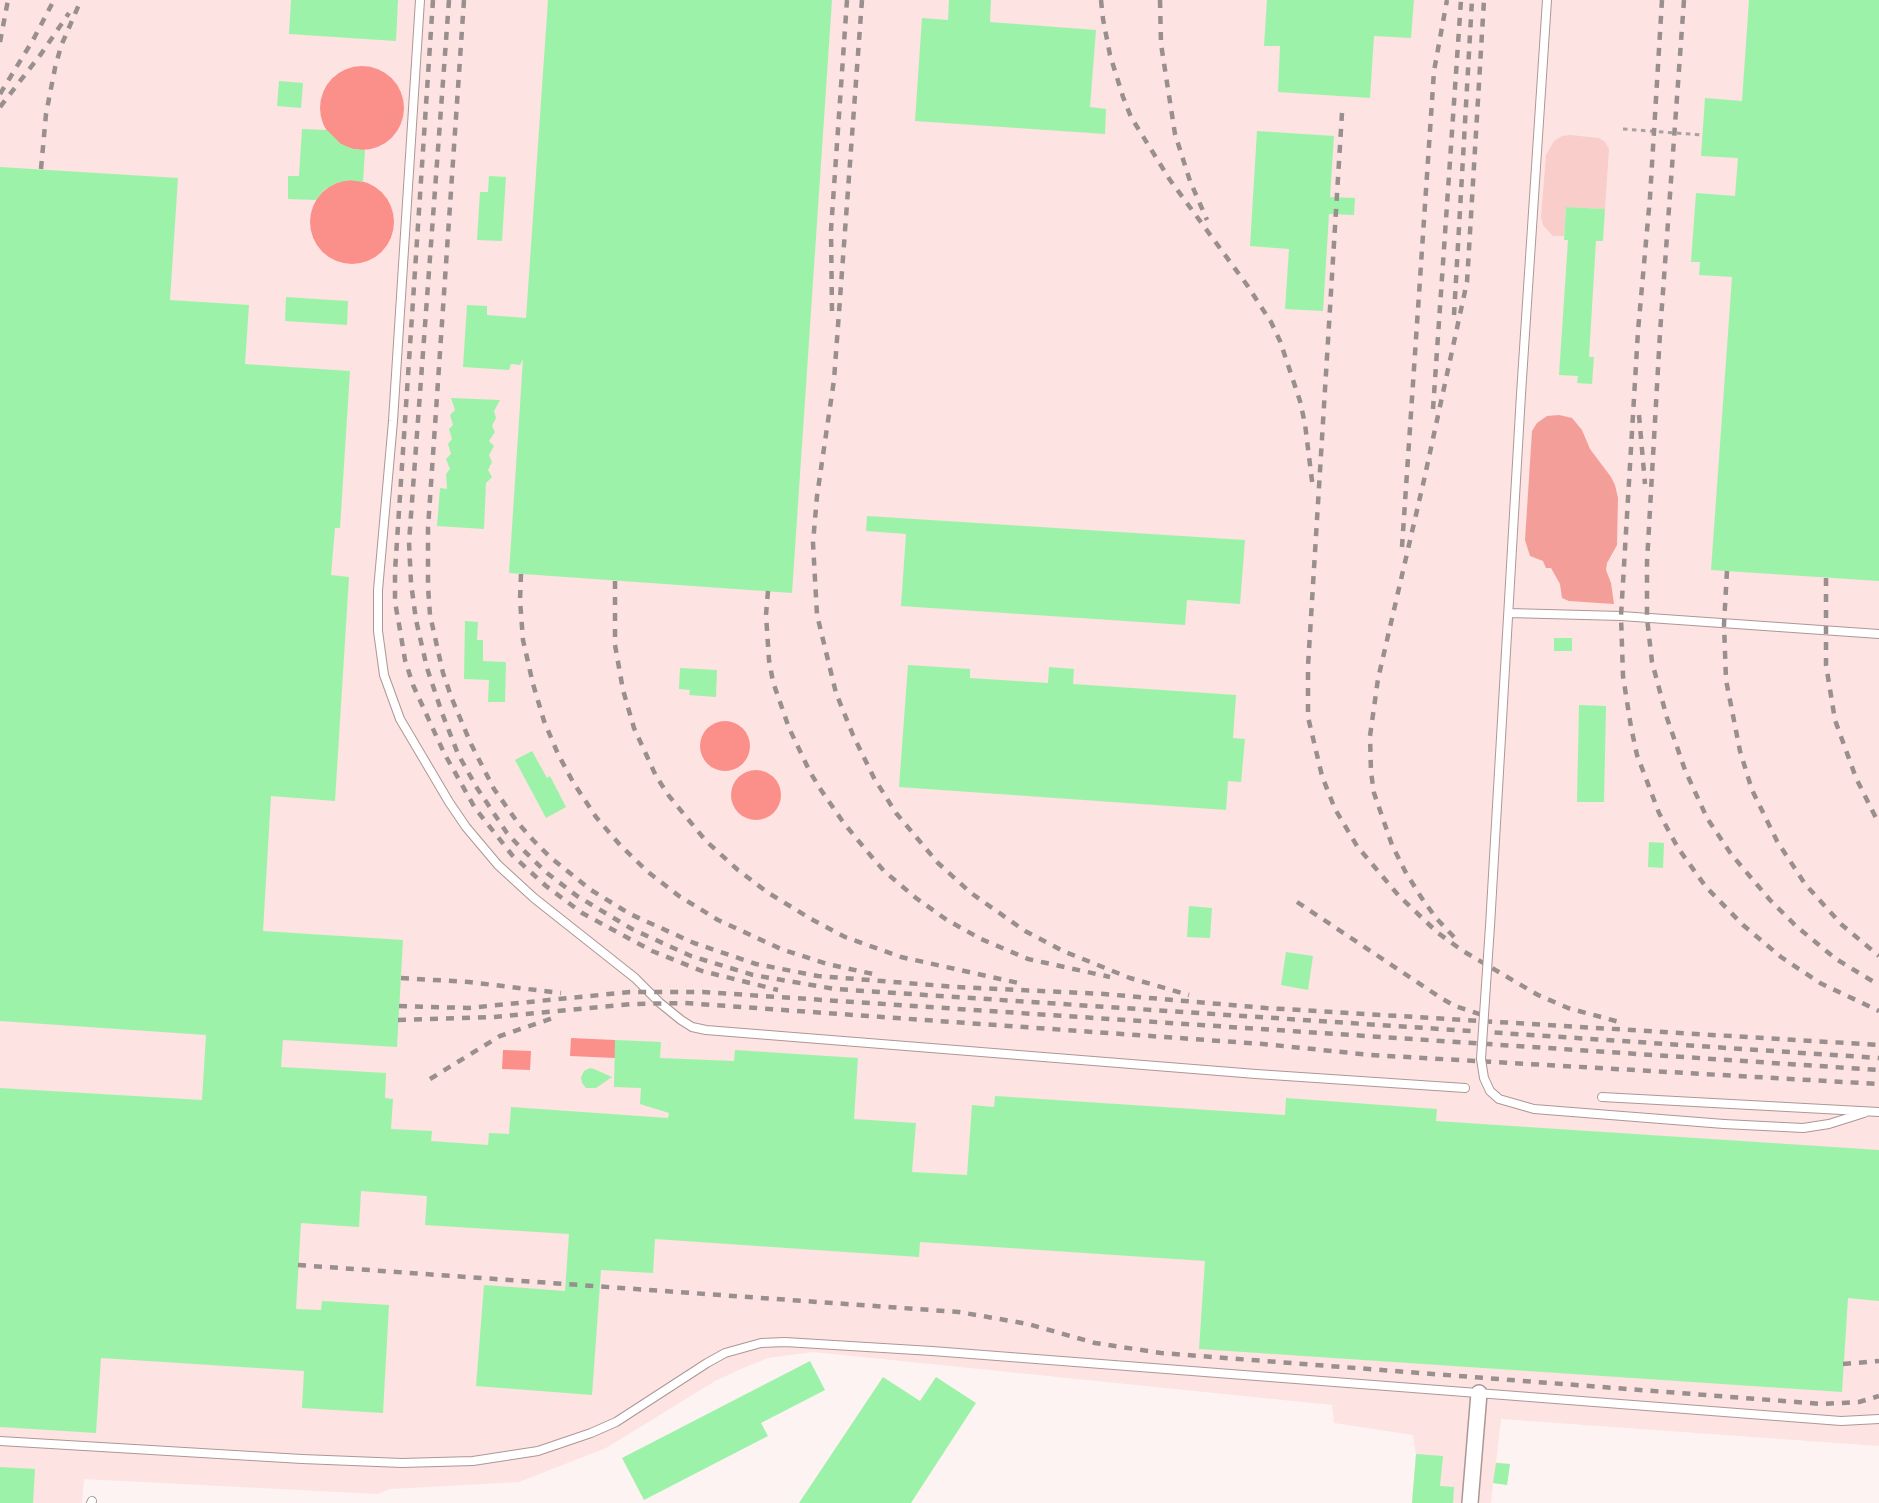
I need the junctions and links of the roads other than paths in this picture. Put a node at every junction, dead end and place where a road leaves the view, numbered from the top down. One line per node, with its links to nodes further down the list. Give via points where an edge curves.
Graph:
1 (420, 0): 5 (lane, via 378,631 384,675 400,718 449,802 498,865 692,1027)
2 (1547, 0): 3 (lane)
3 (1509, 612): 4 (lane); 7 (lane, bridge, via 1481,1059 1490,1091 1499,1099 1533,1109 1724,1124 1803,1128)
4 (1879, 634)
5 (1465, 1088)
6 (1602, 1097): 7 (lane)
7 (1868, 1111): 8 (lane)
8 (1879, 1112)
9 (1479, 1393): 10 (lane, via 1841,1421); 11 (lane, via 785,1342 761,1343 725,1353 623,1418 591,1433 538,1451 473,1461 302,1459); 12 (street)
10 (1879, 1419)
11 (0, 1441)
12 (1470, 1503)

